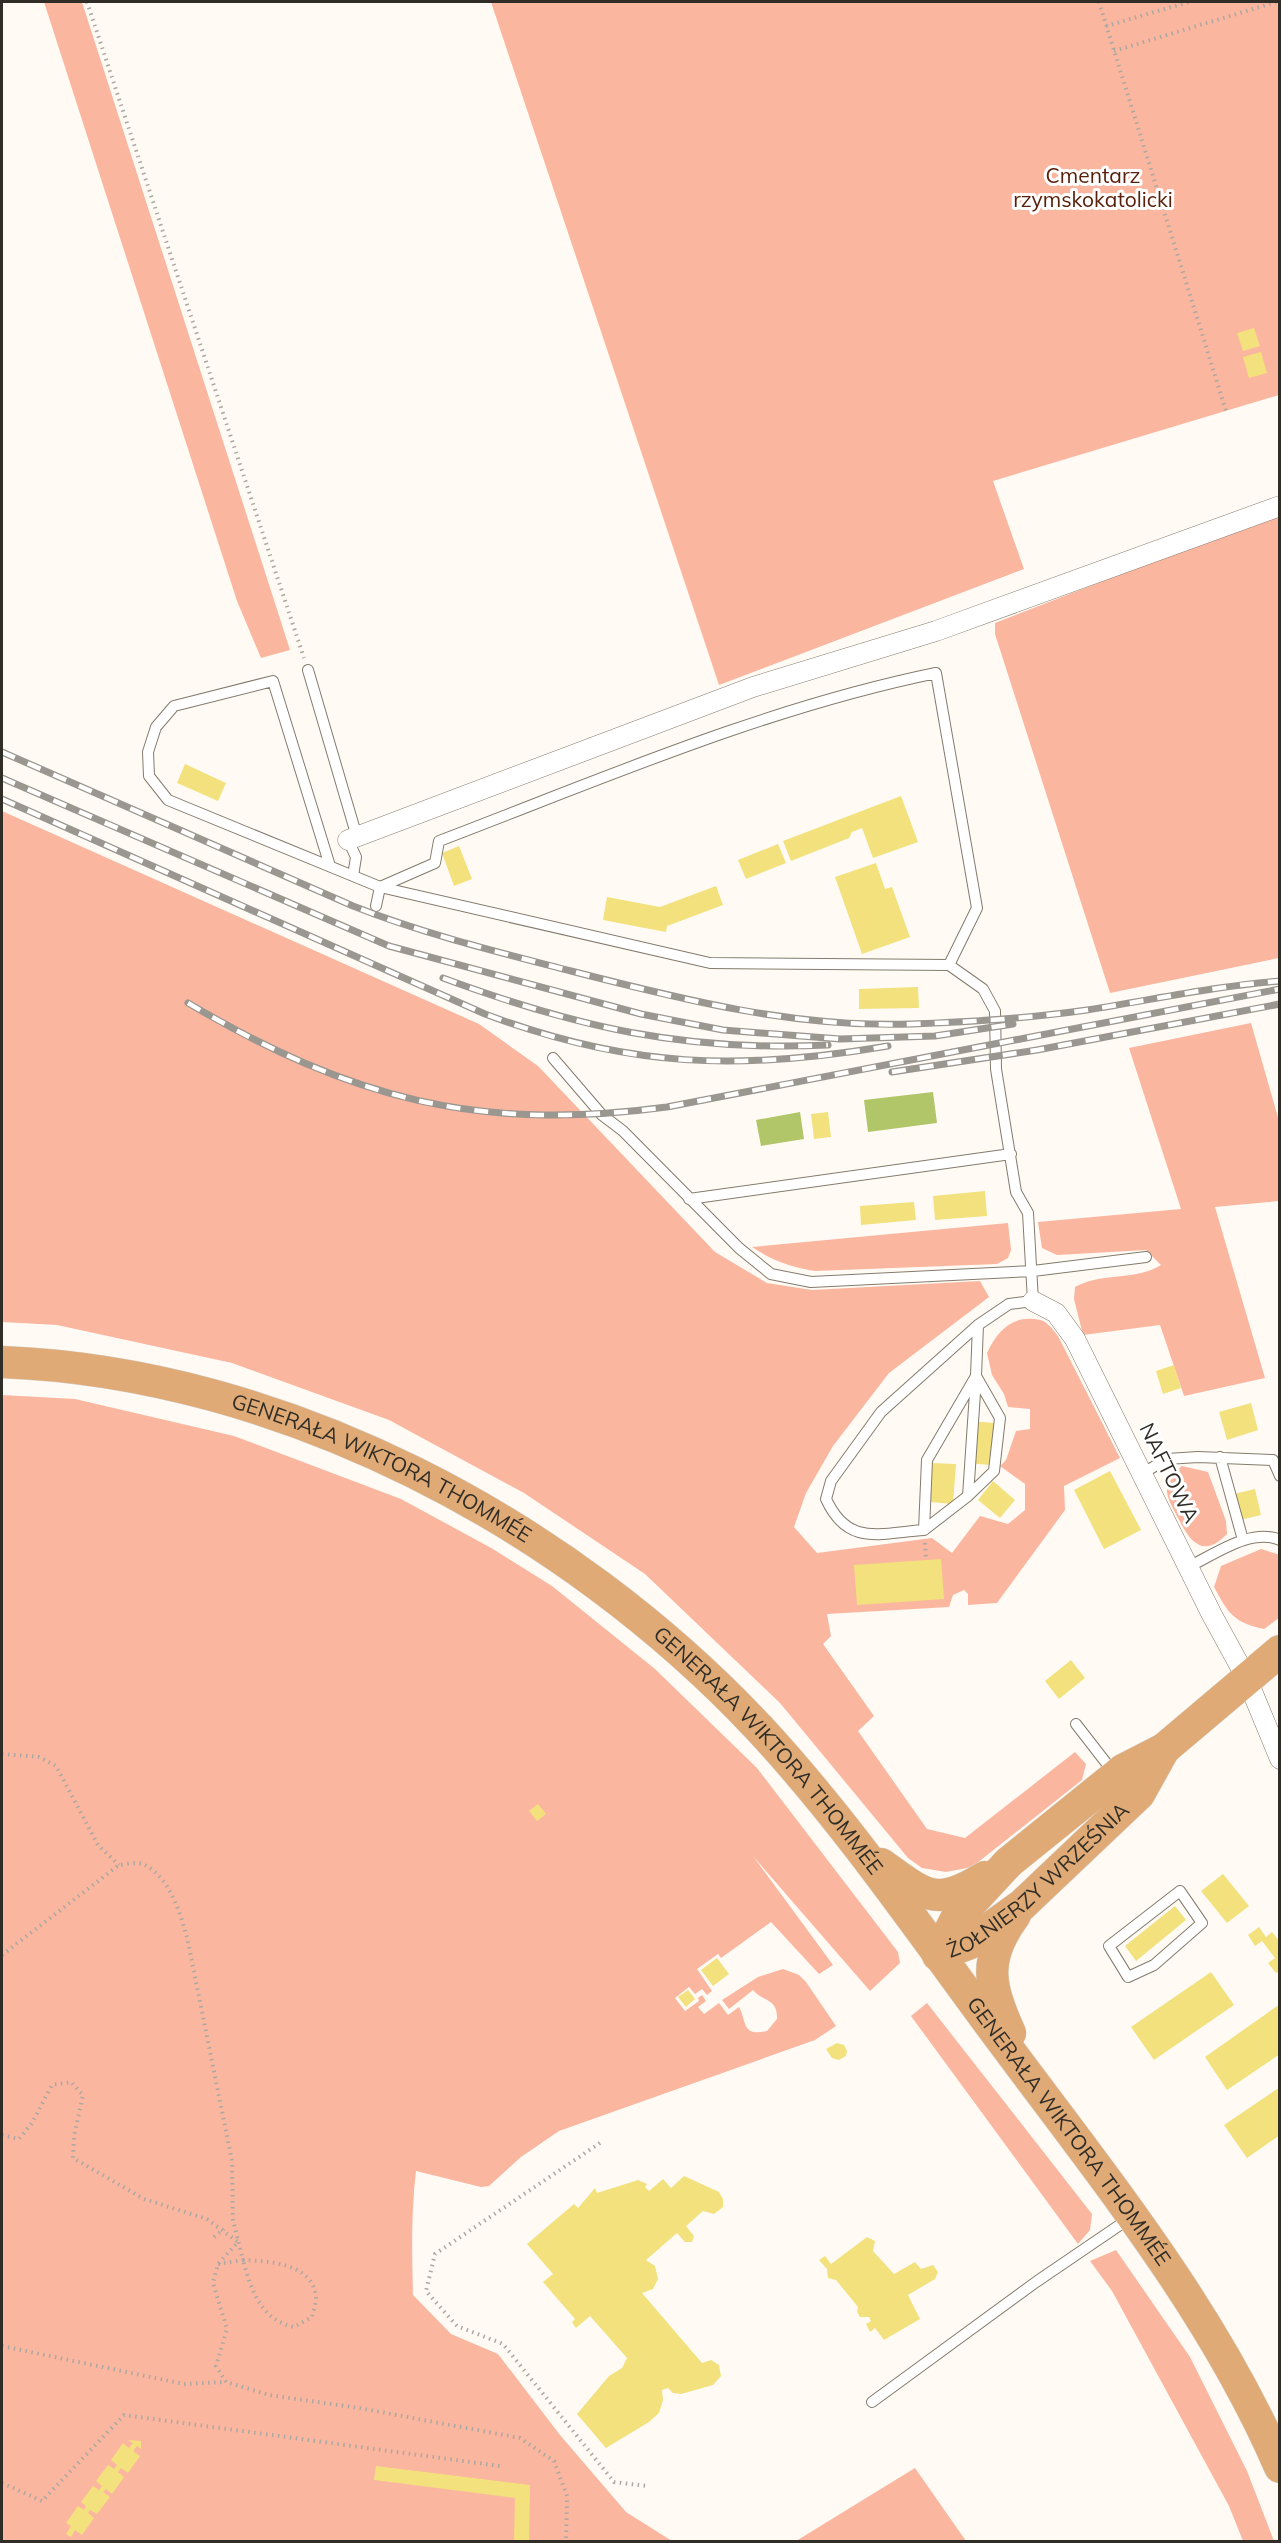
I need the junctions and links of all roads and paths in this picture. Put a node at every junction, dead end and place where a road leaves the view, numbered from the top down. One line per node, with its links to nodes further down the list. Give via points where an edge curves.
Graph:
1 (87, 2): 9 (path)
2 (1099, 2): 5 (path)
3 (1190, 2): 5 (path)
4 (1276, 2): 6 (path)
5 (1106, 26): 6 (path)
6 (1114, 51): 7 (path)
7 (1226, 411)
8 (1280, 506): 10 (street, via 936,631 753,687)
9 (308, 670): 10 (lane)
10 (352, 838): 12 (lane, via 356,857)
11 (330, 866): 11 (lane, via 168,800 149,776 148,752 156,727 174,706 273,681); 12 (lane)
12 (353, 876): 13 (lane)
13 (381, 887): 14 (lane); 15 (lane, via 710,963); 15 (lane, via 435,863 439,841 731,730 866,687 936,673 977,908)
14 (376, 906)
15 (949, 965): 17 (lane, via 983,989 995,1011 996,1069)
16 (553, 1058): 18 (lane, via 602,1115 623,1131)
17 (1011, 1154): 18 (lane); 20 (lane, via 1016,1192 1028,1214)
18 (689, 1199): 20 (lane, via 771,1274 811,1282)
19 (1146, 1257): 20 (lane)
20 (1033, 1271): 21 (lane)
21 (1033, 1301): 22 (lane, via 1009,1304); 26 (street, NAFTOWA, via 1056,1312 1075,1339)
22 (978, 1325): 24 (lane); 29 (lane, via 881,1413 831,1481 826,1500 834,1518 847,1530 866,1534)
23 (2, 1362): 40 (main road, GENERAŁA WIKTORA THOMMÉE, via 103,1372 232,1402 366,1451 480,1508 560,1558 688,1658 760,1730)
24 (976, 1376): 28 (lane); 28 (lane, via 1000,1418 994,1472); 29 (lane, via 927,1460)
25 (1220, 1457): 26 (lane, via 1167,1459); 27 (lane, via 1273,1460); 30 (lane)
26 (1143, 1473): 32 (street, NAFTOWA)
27 (1280, 1476)
28 (968, 1496): 29 (lane)
29 (924, 1530)
30 (1243, 1540): 31 (lane, via 1270,1536); 32 (lane)
31 (1280, 1540)
32 (1188, 1568): 34 (street, NAFTOWA)
33 (1280, 1651): 34 (main road, ŻOŁNIERZY WRZEŚNIA)
34 (1247, 1679): 36 (main road, ŻOŁNIERZY WRZEŚNIA); 38 (street, NAFTOWA)
35 (1076, 1724): 39 (lane)
36 (1164, 1749): 39 (main road, ŻOŁNIERZY WRZEŚNIA); 44 (main road, ŻOŁNIERZY WRZEŚNIA, via 1139,1794)
37 (2, 1754): 42 (path, via 39,1757 56,1766 98,1845)
38 (1280, 1760)
39 (1116, 1776): 41 (main road, ŻOŁNIERZY WRZEŚNIA)
40 (860, 1850): 41 (main road, via 909,1884 936,1896 961,1892); 46 (main road, GENERAŁA WIKTORA THOMMÉE)
41 (1009, 1862): 46 (main road, ŻOŁNIERZY WRZEŚNIA, via 956,1918)
42 (119, 1865): 45 (path); 53 (path, via 141,1863 162,1878 188,1936 232,2161 233,2220)
43 (1180, 1891): 43 (lane, via 1109,1946 1128,1977 1154,1965 1202,1923)
44 (1022, 1905): 46 (main road, ŻOŁNIERZY WRZEŚNIA, via 968,1944); 47 (main road, via 995,1945 992,1974 996,2003)
45 (2, 1955)
46 (938, 1956): 47 (main road, GENERAŁA WIKTORA THOMMÉE)
47 (1029, 2078): 50 (main road, GENERAŁA WIKTORA THOMMÉE)
48 (2, 2135): 51 (path, via 19,2139 52,2085 70,2082 83,2095 73,2158 144,2199 207,2218)
49 (600, 2143): 62 (path, via 435,2254 426,2291 457,2326 503,2344 614,2482)
50 (1132, 2217): 58 (lane); 60 (main road, GENERAŁA WIKTORA THOMMÉE, via 1228,2365)
51 (224, 2229): 52 (path); 53 (path)
52 (214, 2237)
53 (238, 2242): 54 (path); 55 (path)
54 (243, 2260): 54 (path, via 251,2292 277,2324 294,2327 312,2317 316,2298 308,2279 298,2270 271,2261); 55 (path)
55 (218, 2264): 57 (path, via 213,2283 227,2329 216,2366)
56 (2, 2346): 57 (path, via 184,2384)
57 (226, 2382): 63 (path, via 269,2395 520,2438 554,2461 567,2496)
58 (872, 2402)
59 (500, 2466): 61 (path, via 124,2415 42,2500)
60 (1280, 2467)
61 (2, 2483)
62 (647, 2486)
63 (566, 2541)

